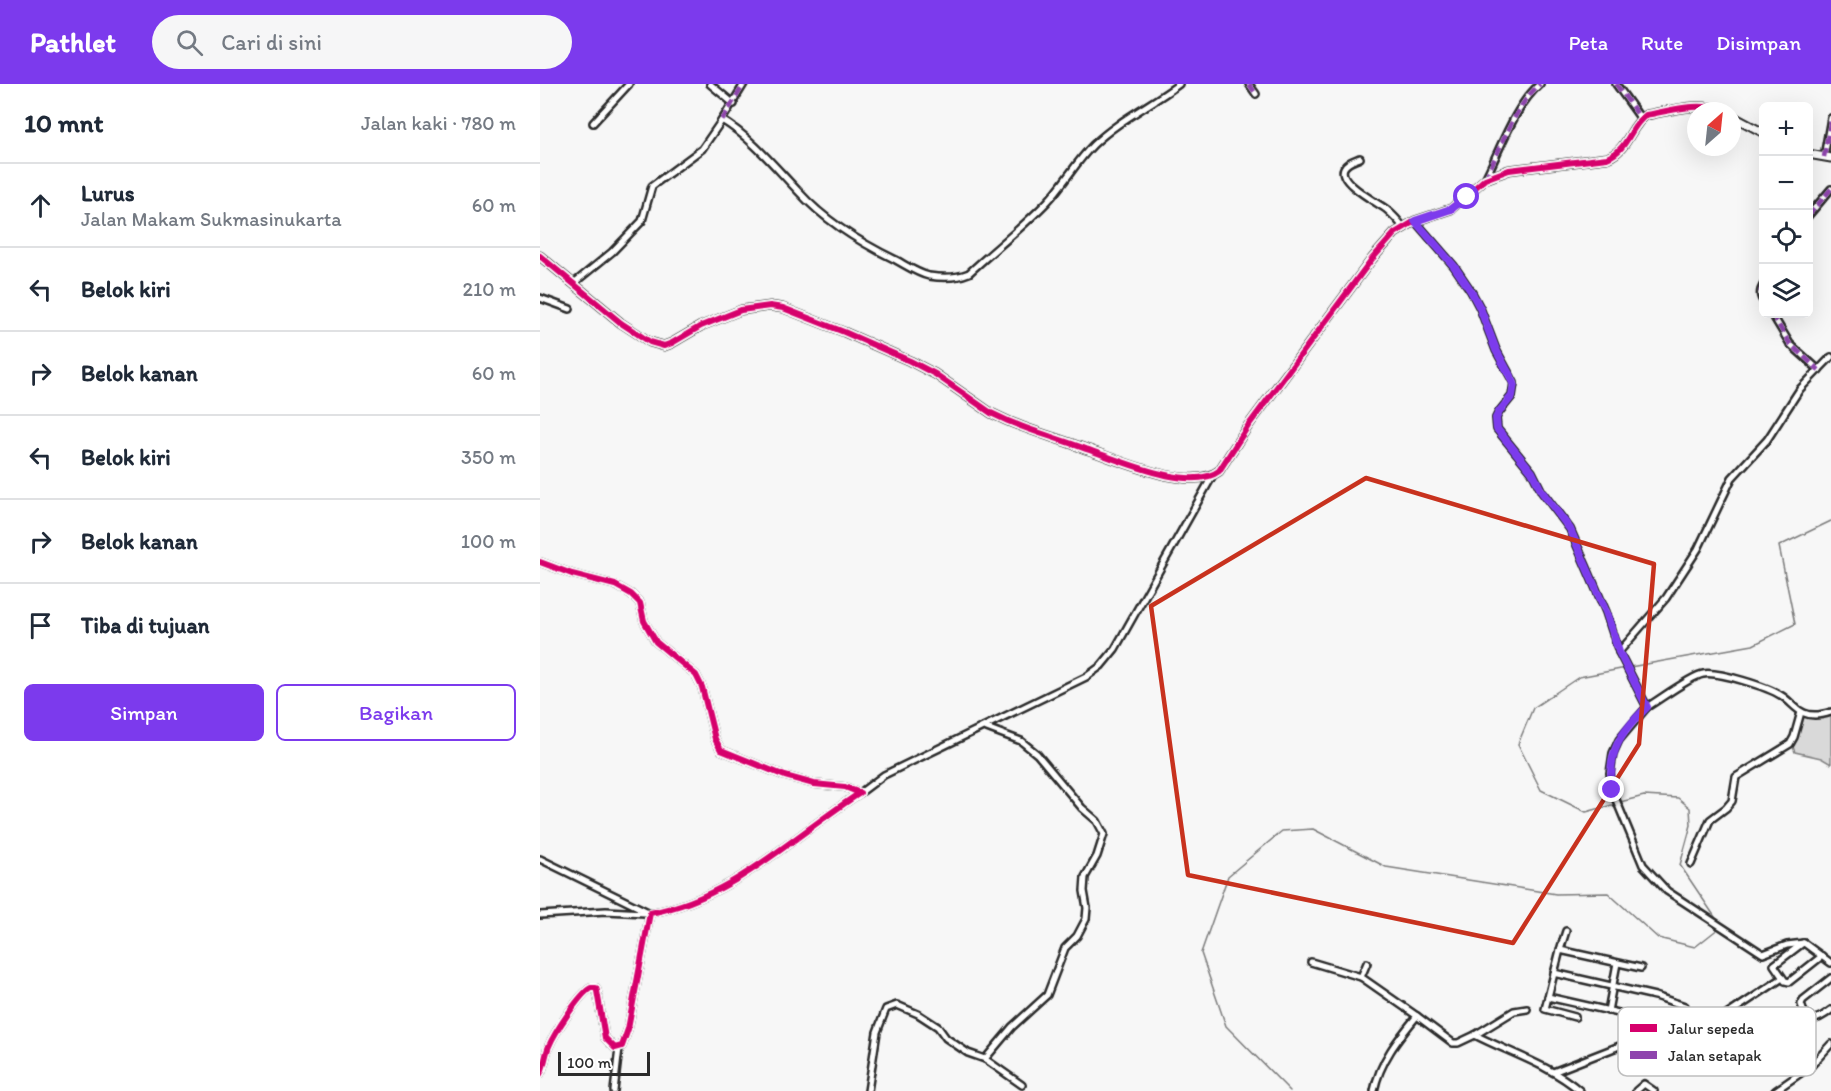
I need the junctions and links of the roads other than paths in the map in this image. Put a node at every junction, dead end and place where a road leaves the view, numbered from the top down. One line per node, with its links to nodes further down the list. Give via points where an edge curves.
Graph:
1 (629, 84): 15 (street)
2 (710, 84): 9 (street)
3 (744, 84): 9 (street)
4 (1179, 84): 13 (street, via 1119,122 1093,145 1049,200 969,273 943,278 882,255 838,226 800,193 741,131)
5 (1249, 84): 8 (street)
6 (1540, 84): 20 (street, via 1517,114)
7 (1616, 84): 12 (street)
8 (1256, 94)
9 (734, 104): 13 (street)
10 (1687, 108): 12 (street)
11 (1831, 118): 19 (street)
12 (1641, 119): 20 (street, via 1620,151 1607,158 1509,170)
13 (722, 120): 26 (street, via 702,149 652,186 642,220 612,252)
14 (1741, 121): 16 (street)
15 (593, 123)
16 (1759, 130)
17 (1813, 155): 19 (street)
18 (1360, 158): 24 (street, via 1347,164 1343,173)
19 (1828, 158)
20 (1485, 179): 23 (street, via 1451,209)
21 (1831, 189): 22 (street)
22 (1813, 211)
23 (1415, 221): 24 (street); 34 (street, via 1454,266 1480,308 1514,383 1512,396 1496,418 1497,429 1570,529)
24 (1402, 227): 32 (street, via 1372,259)
25 (540, 256): 26 (street)
26 (574, 283): 32 (street, via 643,339 664,346 741,310 783,308 910,361 992,413 1032,431 1162,473 1191,478)
27 (540, 298): 28 (street)
28 (570, 309)
29 (1774, 318): 31 (street, via 1790,344)
30 (1831, 357): 31 (street)
31 (1819, 370): 34 (street, via 1800,389 1767,441 1732,478 1698,549 1666,598)
32 (1213, 475): 38 (street, via 1115,649 1101,666 1070,686)
33 (540, 562): 39 (street, via 615,585 640,603 644,621 656,642 696,675 721,750 785,776)
34 (1619, 652): 35 (street)
35 (1647, 707): 36 (street, via 1704,674 1766,689); 45 (street, via 1619,740 1610,773 1612,790 1643,865 1667,891 1763,954)
36 (1801, 712): 37 (street); 41 (street, via 1790,744 1736,777 1732,801 1710,820)
37 (1831, 712)
38 (984, 727): 39 (street, via 884,776); 73 (street, via 1021,741 1037,754 1104,834 1084,877 1086,918 1065,948 1047,994)
39 (860, 793): 42 (street, via 716,891 674,909)
40 (540, 859): 42 (street)
41 (1691, 864)
42 (650, 913): 43 (street); 72 (street, via 628,1029)
43 (540, 915)
44 (1566, 931): 46 (street)
45 (1804, 943): 47 (street); 47 (street, via 1774,964 1785,981 1789,982)
46 (1560, 950): 50 (street); 53 (street)
47 (1822, 956): 51 (street)
48 (1311, 962): 54 (street)
49 (1367, 963): 54 (street)
50 (1617, 963): 52 (street); 57 (street)
51 (1831, 963)
52 (1641, 968)
53 (1554, 973): 57 (street); 58 (street)
54 (1361, 977): 66 (street)
55 (1831, 978): 61 (street, via 1803,1000)
56 (1780, 980): 60 (street)
57 (1612, 986): 59 (street); 64 (street)
58 (1548, 997): 64 (street); 67 (street, via 1545,1009)
59 (1685, 1007)
60 (1740, 1007)
61 (1802, 1007)
62 (1527, 1009): 69 (street, via 1514,1011)
63 (1831, 1010): 68 (street)
64 (1608, 1011): 65 (street)
65 (1618, 1013)
66 (1417, 1016): 69 (street, via 1452,1043); 81 (street, via 1382,1064)
67 (1575, 1017)
68 (1816, 1020)
69 (1475, 1035): 75 (street)
70 (1831, 1044): 74 (street)
71 (1618, 1046): 75 (street)
72 (620, 1048): 76 (street, via 604,1038 597,991 591,988 549,1045); 79 (street)
73 (985, 1059): 78 (street); 80 (street, via 968,1053 924,1018 897,1005 886,1009 879,1026)
74 (1816, 1060)
75 (1552, 1072): 82 (street)
76 (540, 1074)
77 (1797, 1076): 85 (street)
78 (1022, 1085)
79 (614, 1091)
80 (868, 1091)
81 (1374, 1091)
82 (1580, 1091)
83 (1636, 1091): 84 (street, via 1644,1084)
84 (1654, 1091)
85 (1775, 1091)

